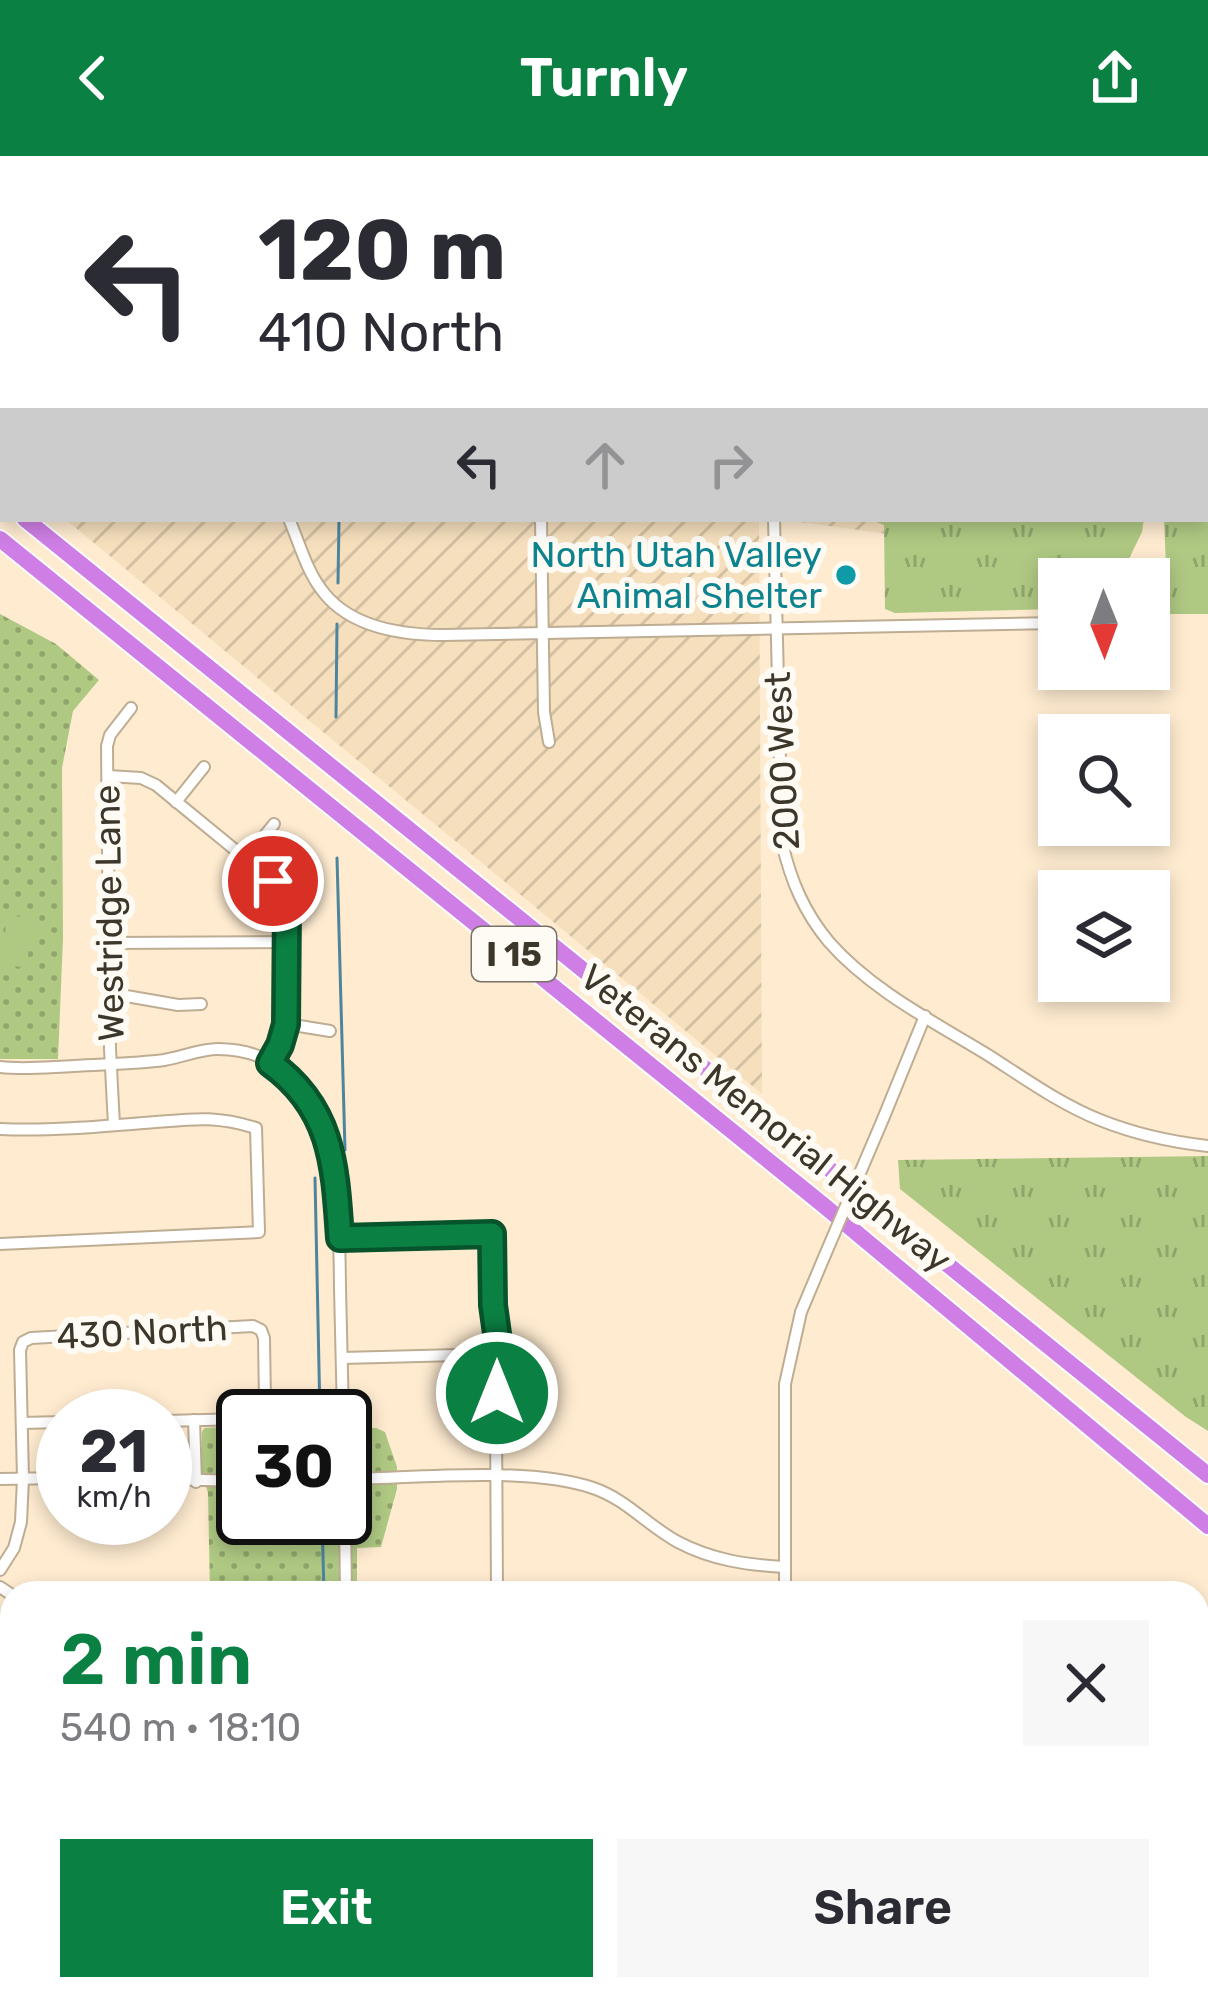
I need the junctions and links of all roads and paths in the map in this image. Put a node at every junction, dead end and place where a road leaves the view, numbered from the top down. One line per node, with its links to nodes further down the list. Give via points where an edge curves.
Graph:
1 (29, 522): 39 (highway, Veterans Memorial Highway / I 15)
2 (290, 522): 8 (street, via 321,589 369,625 444,635)
3 (541, 522): 8 (street)
4 (774, 522): 7 (street, 2000 West)
5 (0, 538): 48 (highway, Veterans Memorial Highway / I 15)
6 (1038, 622): 7 (street)
7 (776, 626): 8 (street); 20 (street, 2000 West, via 789,872 809,916 847,961)
8 (542, 632): 10 (street)
9 (131, 708): 12 (street, Westridge Lane, via 108,740)
10 (550, 742)
11 (204, 767): 13 (street)
12 (108, 776): 13 (street, via 141,778); 17 (street, Westridge Lane)
13 (176, 802): 15 (street)
14 (274, 824): 15 (street)
15 (246, 859): 16 (street, via 284,894)
16 (287, 942): 17 (street); 21 (street)
17 (109, 943): 18 (street, Westridge Lane)
18 (110, 993): 19 (street); 24 (street, Westridge Lane)
19 (201, 1004)
20 (925, 1016): 28 (street, 2000 West, via 1072,1108 1125,1130); 50 (street, bridge, via 801,1312 785,1384)
21 (286, 1024): 22 (street); 23 (street)
22 (329, 1031)
23 (270, 1063): 24 (street, via 211,1049); 29 (street, via 295,1082 322,1124)
24 (111, 1064): 25 (street); 26 (street, Westridge Lane)
25 (0, 1067)
26 (114, 1125): 27 (street); 30 (street, via 201,1117 256,1128 259,1232)
27 (0, 1129)
28 (1208, 1146)
29 (340, 1238): 31 (street, via 492,1234); 32 (street)
30 (0, 1244)
31 (498, 1354): 32 (street); 40 (street)
32 (342, 1358): 34 (street)
33 (265, 1389): 37 (street, 430 North, via 264,1338 253,1326 31,1338 20,1350)
34 (343, 1389)
35 (194, 1420): 36 (street); 46 (street)
36 (216, 1420)
37 (22, 1423): 38 (street); 42 (street)
38 (36, 1423)
39 (1208, 1475)
40 (497, 1477): 44 (street); 50 (street, via 595,1489 677,1541 739,1564); 53 (street)
41 (0, 1479): 42 (street)
42 (23, 1479): 43 (street); 51 (street, via 21,1522)
43 (36, 1479)
44 (372, 1479)
45 (192, 1481): 46 (street)
46 (196, 1481): 47 (street)
47 (216, 1481)
48 (1208, 1526)
49 (345, 1545): 52 (street)
50 (785, 1567): 54 (street)
51 (0, 1570)
52 (346, 1581)
53 (496, 1581)
54 (785, 1581)

